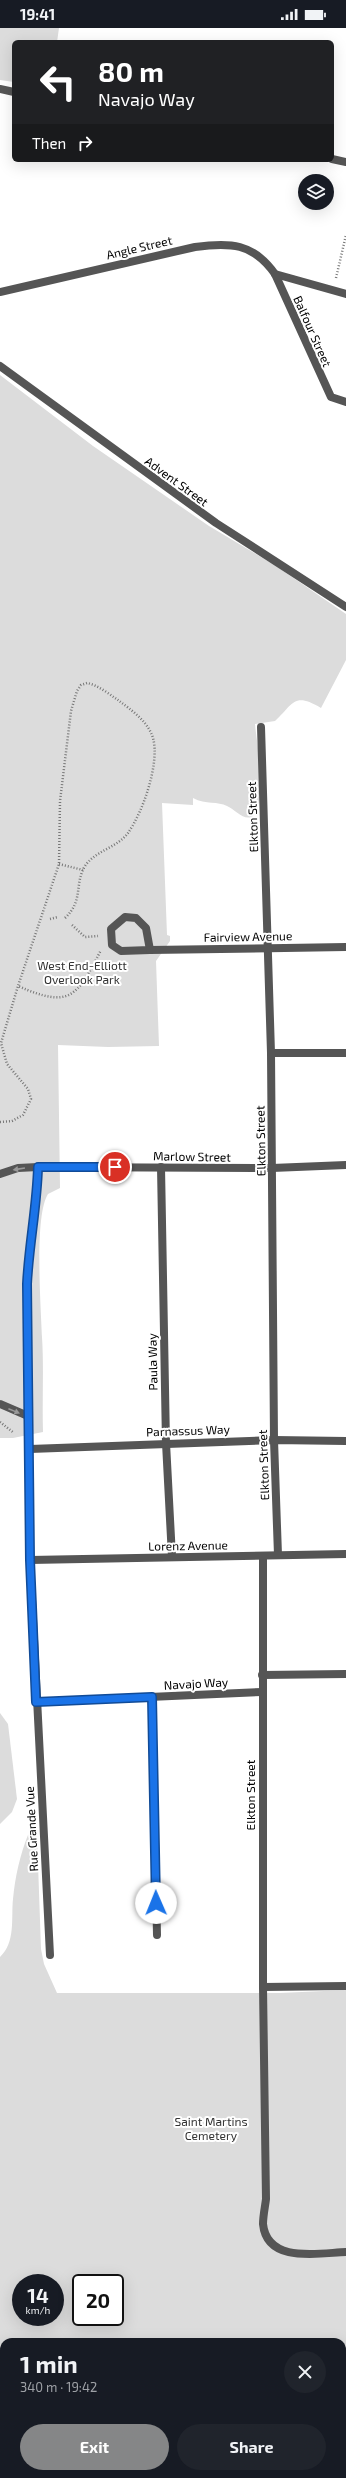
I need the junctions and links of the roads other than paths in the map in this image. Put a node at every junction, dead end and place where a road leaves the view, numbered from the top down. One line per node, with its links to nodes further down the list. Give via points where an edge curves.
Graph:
1 (0, 89): 2 (street)
2 (12, 92)
3 (334, 159): 4 (street)
4 (346, 162)
5 (275, 274): 6 (street, Angle Street, via 265,260 240,246 222,243); 7 (street); 9 (street, Balfour Street, via 331,397)
6 (0, 292)
7 (346, 294)
8 (0, 366): 10 (street, Advent Street, via 216,523)
9 (346, 402)
10 (346, 608)
11 (261, 726): 12 (street, Elkton Street)
12 (268, 947): 13 (street, Fairview Avenue); 14 (street, Fairview Avenue); 16 (street, Elkton Street)
13 (346, 947)
14 (150, 950): 14 (street, via 116,950 110,941 112,929 120,919 136,918 146,928)
15 (346, 1053): 16 (street)
16 (271, 1054): 20 (street, Elkton Street)
17 (346, 1165): 20 (street, Marlow Street)
18 (38, 1167): 19 (street, Marlow Street); 21 (street, Marlow Street, one-way to 21, via 18,1168); 23 (street, via 37,1206 29,1247 27,1284)
19 (160, 1167): 20 (street, Marlow Street); 26 (street, Paula Way)
20 (272, 1168): 24 (street, Elkton Street)
21 (0, 1174)
22 (0, 1404): 23 (street, one-way to 23)
23 (28, 1416): 27 (street)
24 (274, 1440): 25 (street, Parnassus Way); 26 (street, Parnassus Way); 29 (street, Elkton Street)
25 (346, 1441)
26 (166, 1443): 27 (street, Parnassus Way); 31 (street, Paula Way)
27 (30, 1449): 32 (street)
28 (346, 1554): 29 (street, Lorenz Avenue)
29 (278, 1555): 30 (street, Lorenz Avenue)
30 (263, 1556): 31 (street, Lorenz Avenue); 34 (street, Elkton Street)
31 (172, 1557): 32 (street, Lorenz Avenue)
32 (30, 1560): 37 (street, Rue Grande Vue)
33 (346, 1674): 34 (street)
34 (262, 1675): 35 (street, Elkton Street)
35 (262, 1692): 36 (street, Navajo Way); 41 (street, Elkton Street)
36 (152, 1697): 37 (street, Navajo Way); 38 (street)
37 (36, 1702): 39 (street, Rue Grande Vue)
38 (157, 1935)
39 (50, 1955)
40 (346, 1986): 41 (street)
41 (263, 1987): 42 (street, Elkton Street, via 265,2232 276,2246 293,2254)
42 (346, 2252)

